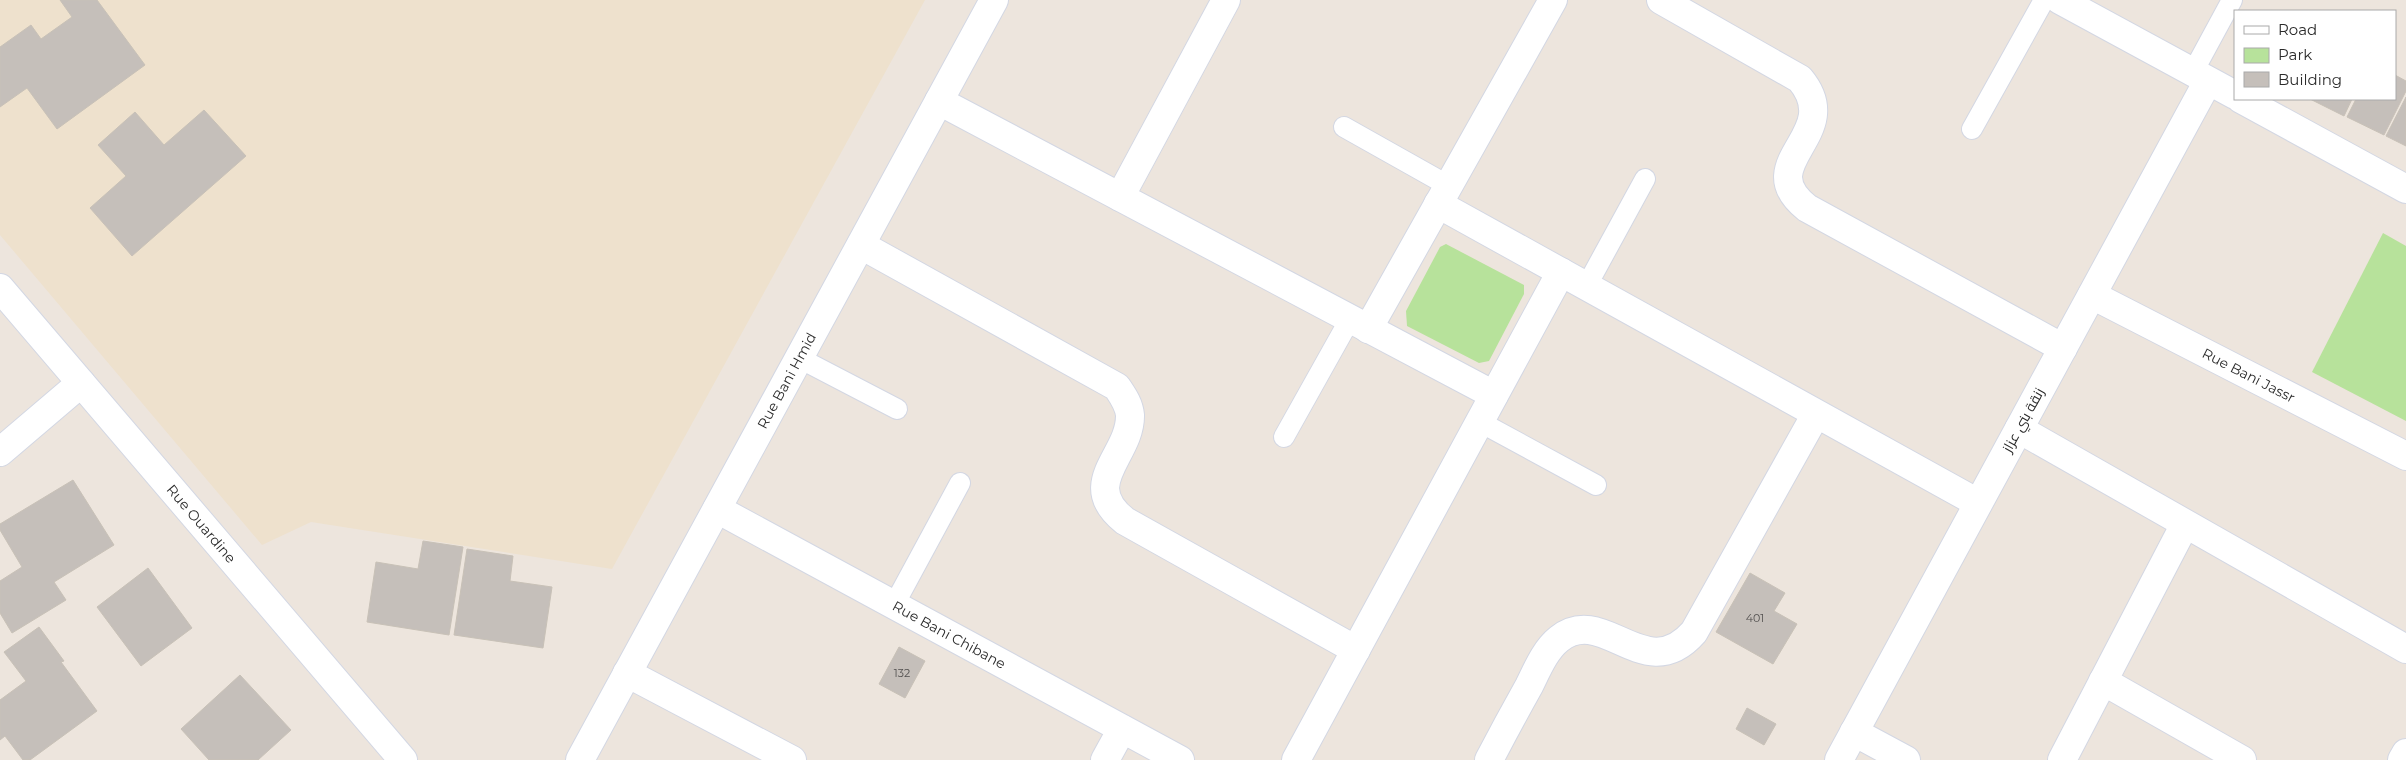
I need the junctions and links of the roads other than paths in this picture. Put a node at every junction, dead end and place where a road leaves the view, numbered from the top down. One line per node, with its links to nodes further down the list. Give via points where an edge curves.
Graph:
1 (994, 0): 11 (street, Rue Bani Hmid)
2 (1226, 0): 17 (street)
3 (1553, 0): 16 (street)
4 (1661, 0): 24 (street, via 1800,79 1809,90 1815,111 1813,121 1790,166 1788,177 1798,200)
5 (2044, 0): 13 (lane)
6 (2060, 0): 8 (street)
7 (2232, 0): 8 (lane)
8 (2200, 76): 9 (street); 22 (street, زنقة بني عزاز)
9 (2234, 95)
10 (2243, 100): 15 (street)
11 (939, 101): 17 (street); 18 (street, Rue Bani Hmid)
12 (1344, 127): 16 (lane)
13 (1972, 129)
14 (1645, 179): 20 (lane)
15 (2406, 189)
16 (1443, 195): 19 (street); 23 (street)
17 (1120, 197): 23 (street)
18 (860, 245): 25 (street, Rue Bani Hmid); 42 (street, via 1117,387 1126,399 1130,414 1129,428 1104,485 1109,505 1116,514)
19 (1561, 272): 20 (street); 27 (street)
20 (1586, 287): 29 (street)
21 (0, 288): 26 (street, Rue Ouardine)
22 (2092, 295): 24 (street, زنقة بني عزاز); 34 (street, Rue Bani Jassr)
23 (1359, 324): 27 (street); 32 (lane)
24 (2063, 348): 31 (street, زنقة بني عزاز)
25 (799, 358): 28 (lane); 38 (street, Rue Bani Hmid)
26 (81, 383): 33 (street); 48 (street, Rue Ouardine)
27 (1494, 395): 30 (street)
28 (897, 409)
29 (1816, 414): 37 (street); 54 (street, via 1686,642 1662,652 1582,628 1560,638 1545,655)
30 (1480, 422): 36 (lane); 42 (street)
31 (2019, 429): 37 (street, زنقة بني عزاز); 39 (street)
32 (1284, 437)
33 (0, 452)
34 (2406, 456)
35 (960, 483): 40 (lane)
36 (1596, 485)
37 (1978, 503): 46 (street, زنقة بني عزاز)
38 (717, 509): 40 (street, Rue Bani Chibane); 43 (street, Rue Bani Hmid)
39 (2185, 524): 41 (street); 44 (street)
40 (894, 605): 45 (street, Rue Bani Chibane)
41 (2406, 649)
42 (1356, 650): 53 (street)
43 (627, 673): 49 (street, Rue Bani Hmid); 50 (street)
44 (2103, 681): 57 (street); 58 (street)
45 (1122, 728): 51 (street); 52 (street, Rue Bani Chibane)
46 (1854, 732): 55 (street, زنقة بني عزاز); 56 (street)
47 (2406, 754): 59 (street)
48 (403, 760)
49 (580, 760)
50 (792, 760)
51 (1105, 760)
52 (1180, 760)
53 (1296, 760)
54 (1489, 760)
55 (1839, 760)
56 (1906, 760)
57 (2062, 760)
58 (2242, 760)
59 (2402, 760)

